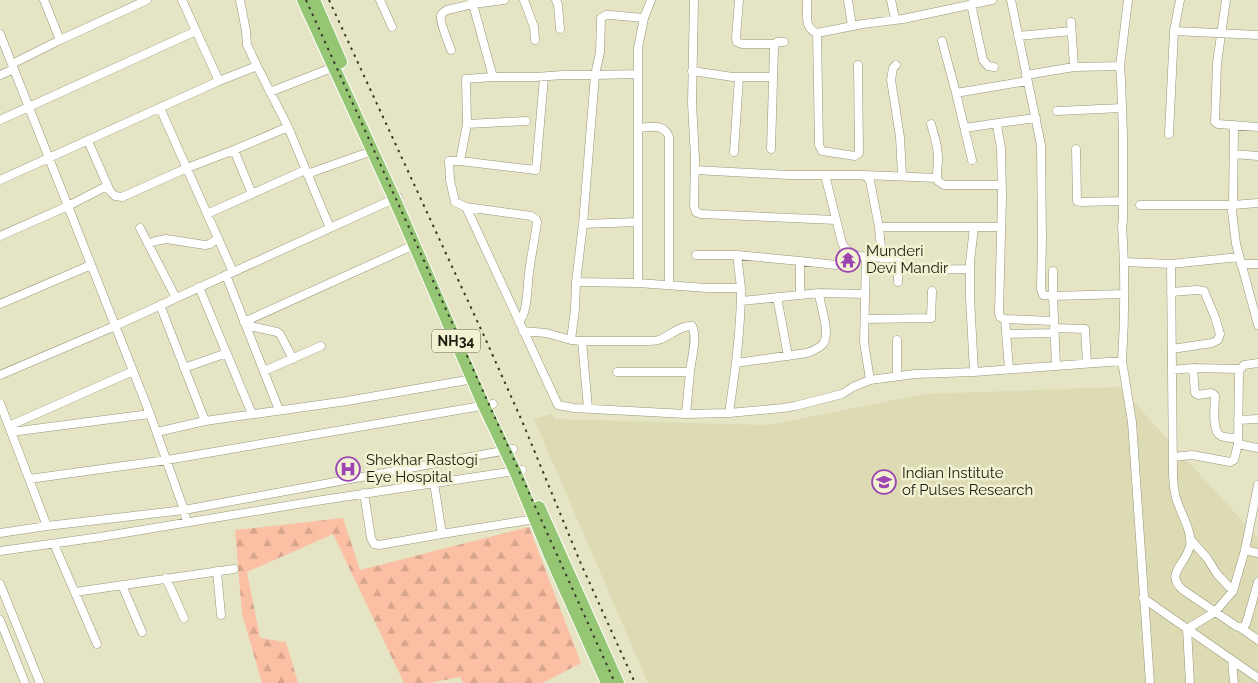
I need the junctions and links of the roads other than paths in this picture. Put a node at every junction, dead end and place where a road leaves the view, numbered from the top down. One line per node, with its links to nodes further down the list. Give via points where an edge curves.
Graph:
1 (44, 0): 38 (street)
2 (147, 0): 38 (street)
3 (182, 0): 30 (street)
4 (240, 0): 46 (street, via 247,45)
5 (302, 0): 49 (highway, NH34)
6 (314, 0): 102 (highway, NH34)
7 (380, 0): 28 (street)
8 (504, 0): 22 (street)
9 (524, 0): 39 (street)
10 (556, 0): 29 (street)
11 (651, 0): 24 (street)
12 (694, 0): 52 (street)
13 (739, 0): 42 (street, via 737,42)
14 (807, 0): 33 (street, via 808,26)
15 (848, 0): 27 (street)
16 (891, 0): 25 (street)
17 (992, 0): 23 (street)
18 (1011, 0): 37 (street)
19 (1128, 0): 47 (street)
20 (1180, 0): 32 (street)
21 (1226, 0): 34 (street)
22 (473, 2): 43 (street, via 441,14); 57 (street)
23 (971, 4): 25 (street); 50 (street, via 983,60)
24 (644, 18): 53 (street, via 638,48); 54 (street, via 610,14 601,18 600,52)
25 (895, 19): 27 (street)
26 (1071, 22): 31 (street)
27 (852, 26): 33 (street)
28 (392, 27)
29 (560, 30)
30 (196, 31): 61 (street); 64 (street)
31 (1071, 31): 37 (street); 51 (street)
32 (1174, 31): 34 (street); 79 (street)
33 (818, 32): 44 (street, via 819,145 822,152 855,156 859,153)
34 (1221, 33): 36 (street); 74 (street, via 1215,122)
35 (0, 34): 48 (street)
36 (1258, 35)
37 (1018, 36): 60 (street)
38 (60, 40): 48 (street)
39 (535, 40)
40 (942, 41): 63 (street)
41 (784, 42): 42 (street)
42 (775, 44): 59 (street)
43 (451, 50)
44 (858, 65)
45 (896, 65): 96 (street, via 892,80)
46 (257, 66): 61 (street); 62 (street)
47 (1120, 66): 51 (street); 66 (street)
48 (13, 67): 55 (street); 64 (street)
49 (334, 67): 62 (street); 84 (highway, NH34)
50 (994, 67)
51 (1074, 67): 60 (street)
52 (692, 71): 56 (street); 92 (street)
53 (638, 74): 54 (street); 77 (street)
54 (595, 75): 58 (street); 112 (street)
55 (0, 76)
56 (739, 76): 59 (street); 85 (street)
57 (493, 77): 58 (street); 72 (street, via 466,79)
58 (544, 77): 90 (street, via 536,170)
59 (773, 77): 81 (street)
60 (1027, 78): 63 (street); 68 (street)
61 (219, 81): 65 (street)
62 (270, 92): 75 (street)
63 (956, 93): 78 (street)
64 (29, 106): 69 (street); 88 (street)
65 (160, 108): 80 (street); 91 (street)
66 (1122, 108): 67 (street); 103 (street)
67 (1057, 111)
68 (1036, 118): 71 (street); 149 (street, via 1042,152 1041,289 1043,295)
69 (0, 120)
70 (526, 122): 72 (street)
71 (998, 123): 78 (street); 99 (street)
72 (467, 124): 90 (street)
73 (931, 124): 97 (street, via 938,151)
74 (1234, 125): 76 (street); 86 (street)
75 (288, 127): 83 (street); 93 (street)
76 (1258, 127)
77 (638, 128): 111 (street); 140 (street, via 661,128 669,137)
78 (965, 128): 89 (street)
79 (1169, 134)
80 (88, 141): 88 (street); 100 (street)
81 (771, 149)
82 (1076, 149): 103 (street, via 1077,201)
83 (234, 150): 91 (street); 101 (street)
84 (372, 151): 93 (street); 102 (highway, NH34)
85 (734, 152)
86 (1234, 154): 87 (street); 106 (street)
87 (1258, 156)
88 (50, 158): 98 (street); 107 (street)
89 (972, 160)
90 (460, 161): 108 (street, via 449,161 450,180 455,202)
91 (187, 168): 100 (street, via 122,198 115,196); 109 (street)
92 (695, 170): 94 (street); 110 (street, via 694,206 698,214)
93 (306, 172): 101 (street); 117 (street)
94 (825, 175): 95 (street); 110 (street)
95 (862, 175): 96 (street); 113 (street, via 870,181)
96 (902, 176): 97 (street)
97 (937, 178): 99 (street, via 944,185)
98 (0, 180)
99 (1001, 185): 115 (street)
100 (107, 186): 107 (street)
101 (252, 194): 109 (street)
102 (397, 197): 117 (street); 121 (highway, NH34); 192 (highway, NH34)
103 (1123, 201): 129 (street)
104 (1258, 203): 106 (street)
105 (1140, 204): 106 (street)
106 (1233, 205): 127 (street)
107 (68, 206): 118 (street); 132 (street)
108 (466, 208): 157 (street); 157 (street, via 536,219 525,306)
109 (207, 214): 119 (street)
110 (836, 220): 122 (street)
111 (638, 222): 112 (street); 139 (street)
112 (583, 224): 137 (street)
113 (879, 227): 114 (street); 126 (street)
114 (974, 227): 115 (street); 133 (street)
115 (1001, 227): 155 (street, via 999,313)
116 (140, 228): 120 (street)
117 (330, 228): 136 (street)
118 (0, 236)
119 (218, 238): 120 (street, via 205,246 166,239); 136 (street)
120 (148, 244): 151 (street)
121 (414, 244): 158 (street); 189 (highway, NH34)
122 (845, 248): 125 (street, via 854,255); 128 (street, via 836,265)
123 (737, 255): 124 (street); 128 (street); 142 (street)
124 (696, 256)
125 (866, 257): 126 (street); 146 (street)
126 (882, 258): 138 (street, via 898,259)
127 (1240, 260): 130 (street); 131 (street); 159 (street)
128 (800, 261): 148 (street)
129 (1124, 262): 130 (street); 147 (street)
130 (1171, 264): 144 (street)
131 (1258, 264)
132 (91, 265): 153 (street); 160 (street)
133 (970, 269): 134 (street); 186 (street)
134 (920, 270)
135 (1053, 271): 149 (street)
136 (229, 274): 141 (street); 158 (street)
137 (576, 282): 139 (street); 164 (street)
138 (898, 282)
139 (638, 283): 140 (street)
140 (669, 285): 142 (street)
141 (200, 287): 151 (street); 169 (street)
142 (741, 288): 152 (street)
143 (932, 291): 156 (street, via 931,318)
144 (1172, 292): 168 (street); 168 (street, via 1204,291 1220,334 1212,343)
145 (819, 293): 146 (street); 148 (street); 170 (street, via 826,338 816,350)
146 (865, 294): 156 (street)
147 (1124, 294): 149 (street); 172 (street)
148 (800, 295): 150 (street)
149 (1053, 296): 161 (street)
150 (777, 297): 152 (street); 170 (street)
151 (176, 298): 154 (street)
152 (741, 301): 173 (street)
153 (0, 304)
154 (160, 305): 160 (street); 177 (street)
155 (1005, 318): 161 (street); 163 (street)
156 (865, 319): 190 (street, via 864,342)
157 (519, 322): 162 (street)
158 (245, 324): 171 (street, via 277,332); 183 (street)
159 (1258, 325)
160 (115, 326): 182 (street); 187 (street)
161 (1054, 327): 163 (street); 175 (street, via 1085,329); 176 (street)
162 (523, 331): 164 (street); 193 (street, via 558,405)
163 (1006, 334): 179 (street)
164 (572, 340): 166 (street)
165 (897, 340): 188 (street)
166 (582, 341): 185 (street, via 658,341 692,326 695,336); 193 (street)
167 (321, 346): 171 (street)
168 (1172, 349): 181 (street)
169 (227, 353): 177 (street); 197 (street)
170 (788, 356): 173 (street)
171 (293, 359): 183 (street)
172 (1122, 361): 175 (street); 233 (street, via 1132,422)
173 (736, 363): 195 (street)
174 (1258, 363): 180 (street)
175 (1087, 364): 176 (street)
176 (1056, 366): 179 (street)
177 (184, 368): 201 (street)
178 (1193, 368): 180 (street); 181 (street); 204 (street, via 1195,393 1215,396 1216,432)
179 (1009, 369): 186 (street)
180 (1240, 369): 200 (street)
181 (1172, 370): 207 (street)
182 (133, 371): 196 (street); 202 (street)
183 (264, 371): 194 (street)
184 (617, 372): 185 (street)
185 (690, 372): 198 (street)
186 (974, 372): 188 (street)
187 (0, 375)
188 (897, 376): 190 (street)
189 (473, 379): 192 (highway, NH34); 194 (street)
190 (870, 380): 195 (street, via 842,394 795,406)
191 (0, 403): 202 (street)
192 (489, 405): 206 (highway, NH34); 208 (street)
193 (588, 408): 198 (street)
194 (279, 410): 197 (street)
195 (729, 413): 198 (street)
196 (150, 414): 202 (street); 203 (street)
197 (252, 414): 201 (street)
198 (686, 414)
199 (1258, 419): 200 (street)
200 (1238, 420): 204 (street)
201 (205, 421): 203 (street)
202 (10, 429): 210 (street)
203 (157, 432): 208 (street)
204 (1238, 441): 205 (street); 207 (street, via 1236,458 1232,462 1192,455)
205 (1258, 448)
206 (509, 450): 209 (highway, NH34); 214 (street)
207 (1173, 457): 220 (street, via 1176,498)
208 (167, 460): 210 (street); 214 (street)
209 (519, 470): 211 (street); 215 (highway, NH34); 236 (highway, NH34)
210 (29, 479): 217 (street)
211 (434, 483): 213 (street); 219 (street)
212 (1258, 485): 222 (street)
213 (364, 493): 216 (street); 219 (street, via 374,544)
214 (184, 510): 216 (street); 217 (street)
215 (535, 519): 219 (street); 236 (highway, NH34)
216 (187, 522): 221 (street)
217 (47, 526): 218 (street)
218 (0, 533)
219 (442, 534)
220 (1190, 539): 231 (street); 234 (street, via 1176,574 1176,584)
221 (54, 544): 223 (street); 232 (street)
222 (1245, 550): 224 (street); 231 (street)
223 (0, 551)
224 (1258, 553)
225 (234, 569): 226 (street)
226 (217, 571): 227 (street); 235 (street)
227 (166, 578): 230 (street); 237 (street)
228 (1258, 582): 239 (street, via 1246,624)
229 (0, 584): 247 (street)
230 (122, 585): 232 (street); 241 (street)
231 (1233, 591): 234 (street)
232 (75, 592): 243 (street)
233 (1143, 598): 240 (street); 250 (street)
234 (1215, 612): 239 (street); 240 (street)
235 (221, 615)
236 (583, 617): 248 (highway, NH34); 249 (highway, NH34)
237 (184, 618)
238 (0, 620): 246 (street)
239 (1241, 628): 242 (street)
240 (1187, 629): 244 (street); 251 (street)
241 (142, 632)
242 (1258, 640)
243 (97, 644)
244 (1232, 660): 245 (street); 252 (street)
245 (1258, 678)
246 (24, 683)
247 (40, 683)
248 (607, 683)
249 (618, 683)
250 (1150, 683)
251 (1190, 683)
252 (1234, 683)

